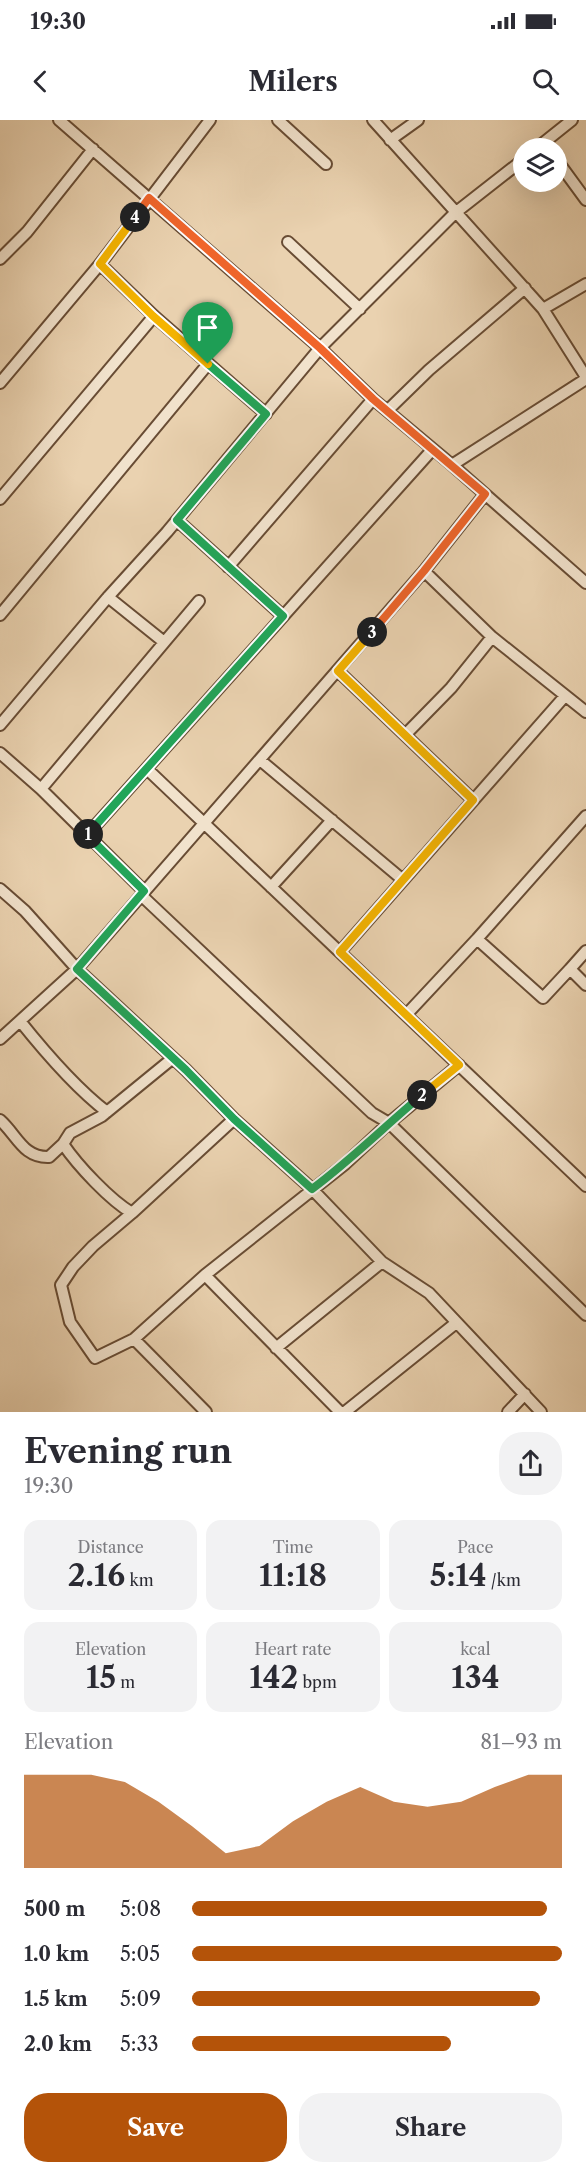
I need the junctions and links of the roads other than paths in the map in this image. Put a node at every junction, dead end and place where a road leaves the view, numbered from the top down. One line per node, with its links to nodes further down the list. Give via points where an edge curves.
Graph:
1 (59, 120): 9 (street)
2 (210, 120): 13 (street)
3 (278, 120): 10 (street)
4 (373, 120): 8 (street)
5 (418, 120): 8 (street)
6 (572, 120): 7 (street)
7 (552, 138)
8 (390, 140): 15 (street)
9 (93, 149): 13 (street); 17 (street, via 27,232)
10 (326, 164)
11 (513, 168): 15 (street)
12 (567, 174): 14 (street)
13 (149, 198): 18 (street); 24 (street)
14 (586, 200)
15 (455, 213): 20 (street); 21 (street)
16 (288, 242): 21 (street)
17 (0, 259)
18 (100, 264): 23 (street); 27 (street)
19 (586, 284): 22 (street)
20 (525, 288): 22 (street); 30 (street)
21 (360, 309): 24 (street)
22 (543, 309): 26 (street)
23 (153, 316): 25 (street); 35 (street)
24 (320, 348): 29 (street); 31 (street)
25 (208, 364): 31 (street); 42 (street)
26 (583, 380): 28 (street); 33 (street)
27 (0, 383)
28 (586, 393)
29 (373, 399): 30 (street); 37 (street)
30 (388, 410): 32 (street)
31 (266, 414): 36 (street)
32 (432, 450): 33 (street); 43 (street)
33 (452, 465): 34 (street)
34 (485, 494): 38 (street); 39 (street)
35 (0, 500)
36 (177, 520): 37 (street); 40 (street)
37 (228, 567): 43 (street)
38 (424, 571): 44 (street); 46 (street)
39 (586, 583)
40 (108, 597): 45 (street); 49 (street)
41 (199, 601): 45 (street)
42 (0, 615)
43 (283, 616): 53 (street)
44 (492, 637): 47 (street); 50 (street, via 451,688)
45 (164, 642): 54 (street)
46 (338, 671): 50 (street); 52 (street)
47 (565, 696): 48 (street); 55 (street)
48 (586, 712)
49 (0, 725)
50 (405, 735): 55 (street)
51 (0, 753): 54 (street)
52 (260, 760): 57 (street); 58 (street)
53 (147, 769): 58 (street); 59 (street)
54 (41, 789): 59 (street)
55 (473, 800): 60 (street)
56 (586, 816): 64 (street)
57 (332, 820): 60 (street); 61 (street)
58 (204, 823): 61 (street); 62 (street)
59 (87, 835): 62 (street)
60 (403, 880): 66 (street)
61 (271, 886): 66 (street)
62 (142, 893): 67 (street); 78 (street, via 372,1113)
63 (2, 895): 67 (street, via 25,911)
64 (477, 939): 68 (street, via 543,998); 70 (street)
65 (586, 951): 68 (street)
66 (340, 952): 70 (street)
67 (77, 969): 71 (street); 73 (street)
68 (570, 969): 69 (street)
69 (586, 984)
70 (406, 1015): 74 (street)
71 (20, 1021): 72 (street); 75 (street)
72 (0, 1039)
73 (173, 1058): 75 (street); 76 (street)
74 (459, 1065): 78 (street); 80 (street)
75 (108, 1112): 79 (street, via 70,1133)
76 (234, 1119): 81 (street); 82 (street)
77 (0, 1120): 79 (street, via 35,1156 49,1157)
78 (389, 1123): 81 (street); 85 (street)
79 (63, 1144): 82 (street, via 86,1172)
80 (586, 1186)
81 (312, 1189): 83 (street); 84 (street)
82 (132, 1213): 87 (street, via 93,1246 61,1285 70,1322 95,1358)
83 (382, 1263): 86 (street, via 429,1293); 88 (street)
84 (205, 1275): 87 (street); 88 (street)
85 (586, 1315)
86 (456, 1323): 89 (street); 92 (street)
87 (134, 1339): 90 (street)
88 (276, 1348): 91 (street)
89 (525, 1394): 93 (street); 94 (street)
90 (206, 1412)
91 (340, 1412)
92 (345, 1412)
93 (508, 1412)
94 (541, 1412)

